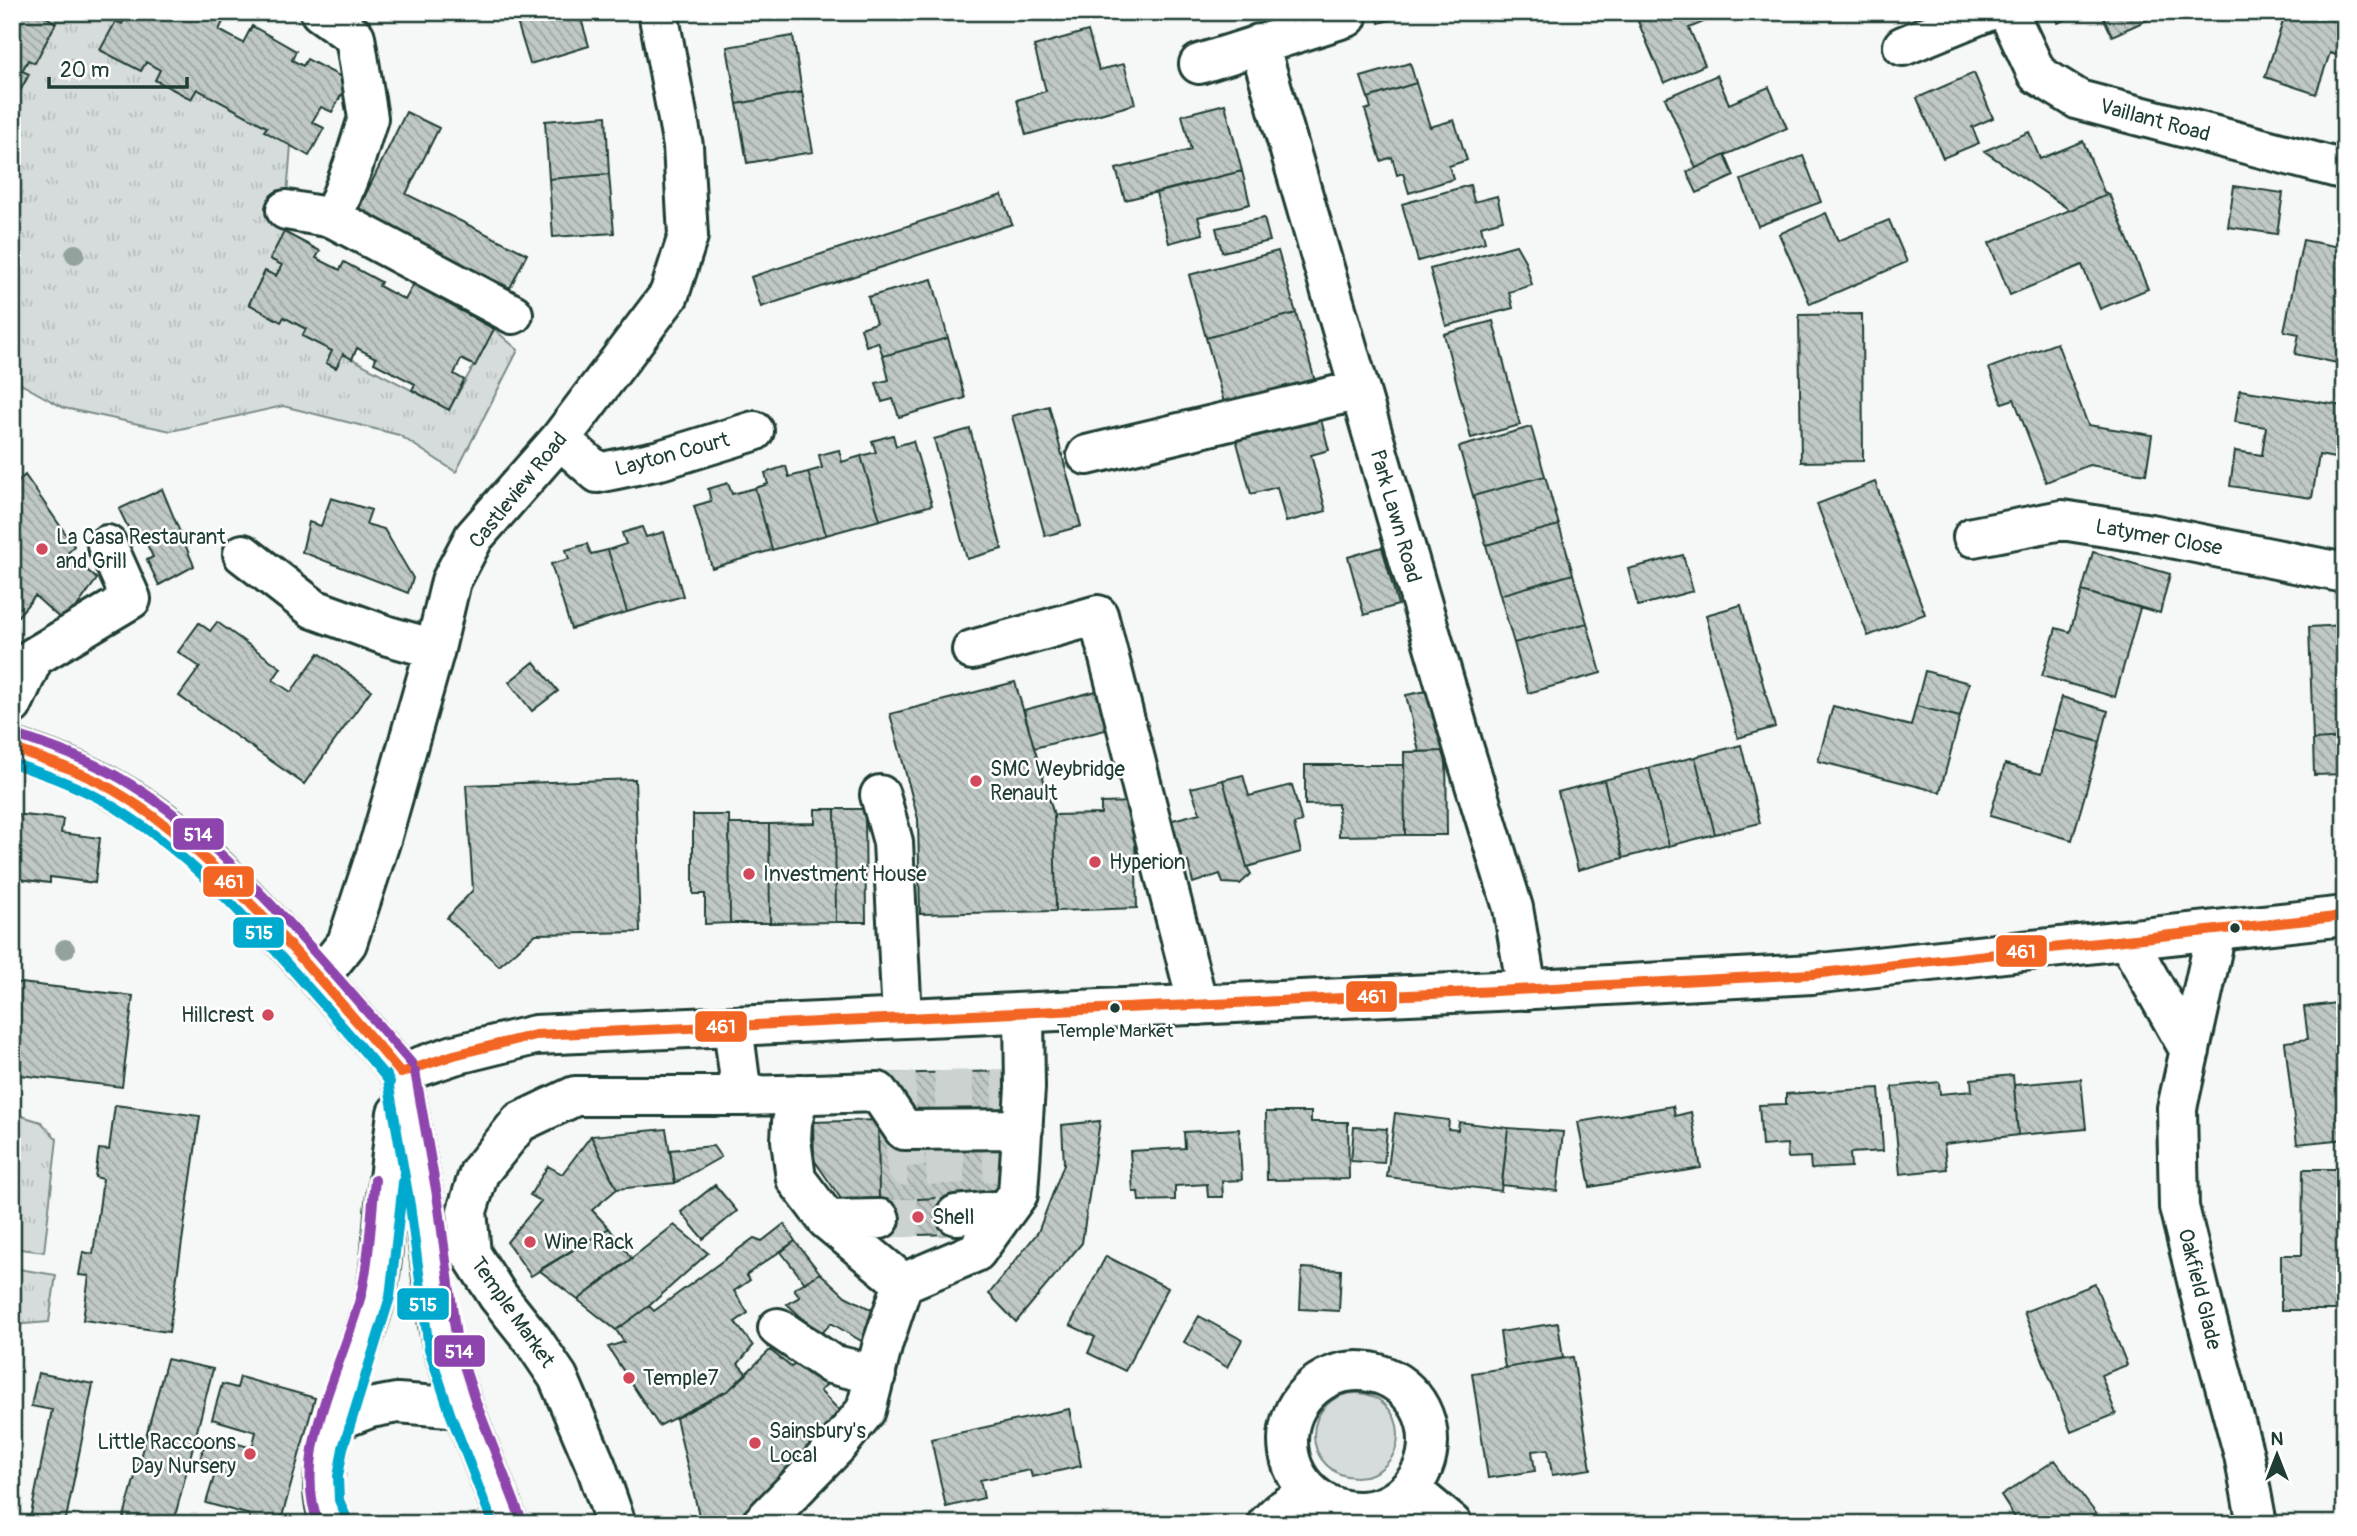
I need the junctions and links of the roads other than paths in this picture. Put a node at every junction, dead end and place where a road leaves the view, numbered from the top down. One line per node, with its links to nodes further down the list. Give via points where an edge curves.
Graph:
1 (320, 12): 11 (street, via 355,37 368,118)
2 (658, 12): 15 (street, Castleview Road, via 683,146 688,236 669,295)
3 (1986, 12): 7 (street)
4 (2008, 12): 9 (street, Vaillant Road, via 2037,74 2079,100)
5 (1347, 17): 6 (street)
6 (1259, 44): 8 (street); 13 (street, Park Lawn Road)
7 (1903, 46)
8 (1199, 64)
9 (2345, 170)
10 (286, 210): 11 (street)
11 (333, 218): 12 (street)
12 (513, 314)
13 (1360, 390): 16 (street); 30 (street, Park Lawn Road, via 1513,908)
14 (754, 431): 15 (street, Layton Court, via 660,460 598,473)
15 (560, 439): 21 (street, Castleview Road, via 474,537 451,581)
16 (1087, 455)
17 (1973, 537): 20 (street, Latymer Close, via 2062,520)
18 (107, 545): 23 (street, via 131,599 34,657)
19 (243, 554): 21 (street, via 314,609)
20 (2345, 573)
21 (435, 649): 29 (street, Castleview Road, via 347,943)
22 (972, 650): 31 (street, via 1098,615)
23 (12, 705)
24 (12, 748): 29 (street, via 97,781 177,833 247,898)
25 (880, 795): 33 (street, via 893,842)
26 (2345, 916): 27 (street)
27 (2216, 932): 28 (street); 35 (street, Oakfield Glade)
28 (2128, 941): 30 (street, via 1812,974); 35 (street)
29 (319, 978): 36 (street)
30 (1527, 990): 31 (street)
31 (1198, 1005): 32 (street)
32 (1024, 1013): 33 (street); 39 (street)
33 (902, 1018): 34 (street)
34 (733, 1026): 36 (street, via 535,1035); 38 (street)
35 (2190, 1051): 59 (street, Oakfield Glade, via 2177,1108 2179,1207 2244,1455)
36 (401, 1073): 44 (street); 50 (street, via 376,1293)
37 (800, 1094): 38 (street, Temple Market); 39 (street, Temple Market, via 878,1092 904,1130); 43 (street, via 792,1131 796,1179)
38 (741, 1096): 45 (street, Temple Market, via 575,1096 520,1122 479,1173 467,1211)
39 (1018, 1151): 40 (street, via 1018,1194)
40 (1006, 1210): 41 (street); 46 (street, via 976,1252)
41 (956, 1215)
42 (880, 1219): 43 (street)
43 (827, 1220): 46 (street)
44 (430, 1253): 45 (street); 49 (street, via 443,1347)
45 (471, 1254): 55 (street, Temple Market, via 558,1377)
46 (903, 1283): 48 (street)
47 (778, 1328): 48 (street, via 831,1364)
48 (876, 1375): 56 (street, via 866,1410)
49 (463, 1408): 50 (street, via 397,1403); 53 (street)
50 (336, 1421): 54 (street, via 326,1460)
51 (1410, 1489): 52 (street, via 1370,1511 1348,1511); 52 (street, via 1423,1469 1429,1446 1426,1422 1416,1401 1399,1384 1379,1373 1355,1370 1332,1374 1311,1387 1296,1405 1288,1427 1287,1450 1294,1474); 58 (street)
52 (1308, 1492): 57 (street)
53 (494, 1514)
54 (324, 1517)
55 (616, 1524)
56 (761, 1524)
57 (1266, 1524)
58 (1452, 1524)
59 (2257, 1524)

